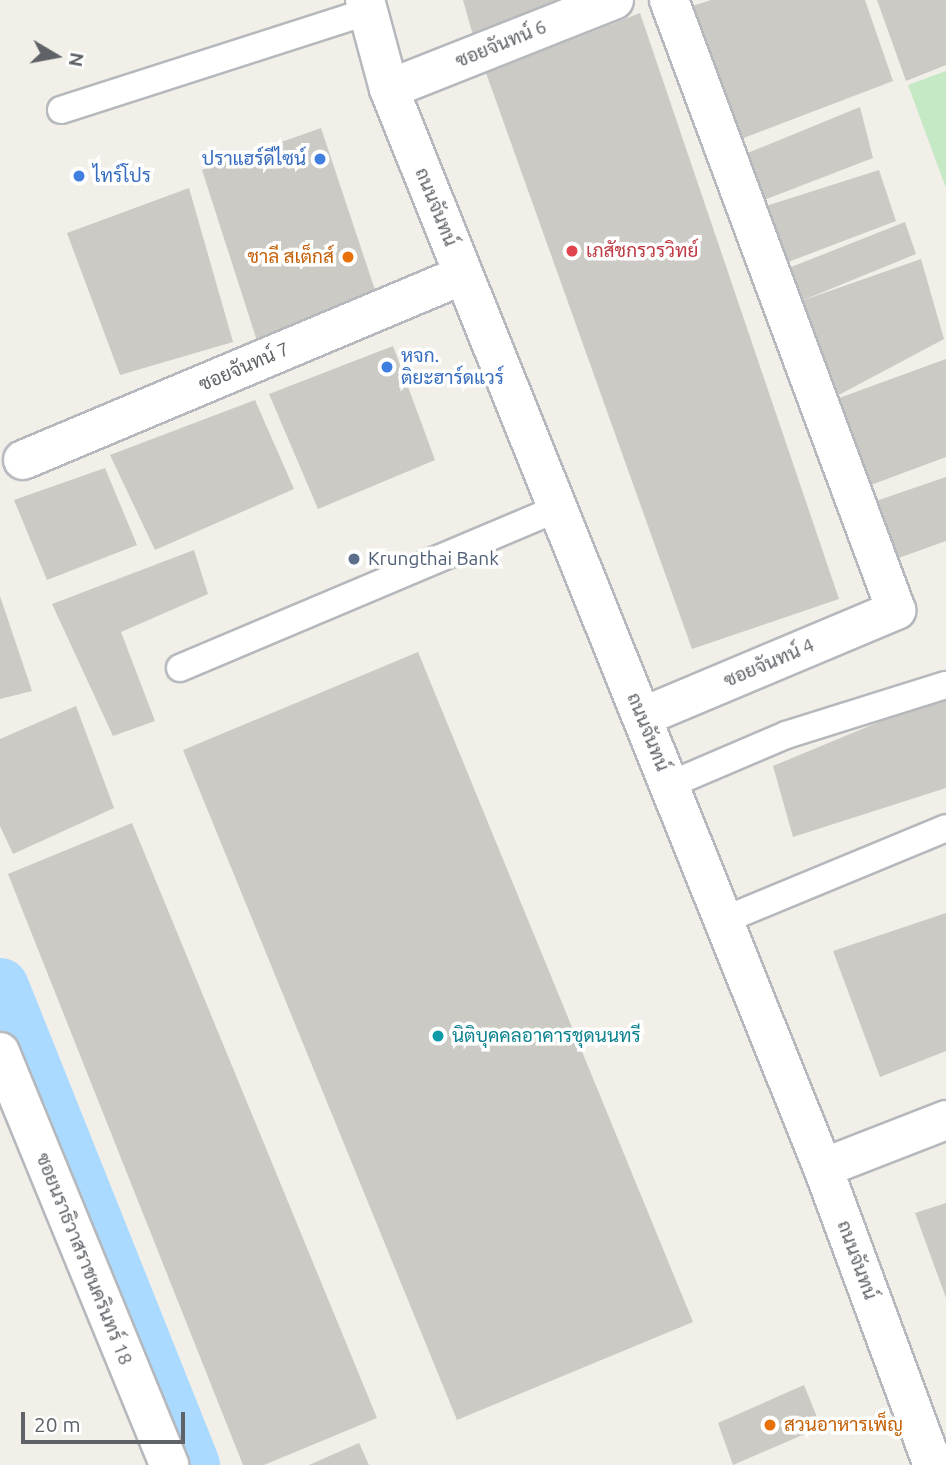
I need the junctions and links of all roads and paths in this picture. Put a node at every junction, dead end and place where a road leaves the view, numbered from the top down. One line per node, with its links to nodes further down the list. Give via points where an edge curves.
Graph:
1 (614, 0): 4 (street, ซอยจันทน์ 6)
2 (669, 0): 11 (street, ซอยจันทน์ 4, via 896,610)
3 (366, 6): 4 (street, ถนนจันทน์); 5 (lane)
4 (389, 89): 6 (street, ถนนจันทน์)
5 (61, 110)
6 (464, 275): 7 (street, ซอยจันทน์ 7); 8 (street, ถนนจันทน์)
7 (23, 460)
8 (559, 508): 9 (lane); 11 (street, ถนนจันทน์)
9 (180, 668)
10 (946, 685): 12 (lane, via 786,735)
11 (642, 717): 12 (street, ถนนจันทน์)
12 (669, 785): 14 (street, ถนนจันทน์)
13 (946, 828): 14 (lane)
14 (724, 920): 17 (street, ถนนจันทน์)
15 (0, 1052): 18 (street, ซอยนราธิวาสราชนครินทร์ 18)
16 (946, 1119): 17 (street)
17 (823, 1168): 19 (street, ถนนจันทน์)
18 (169, 1465)
19 (933, 1465)

